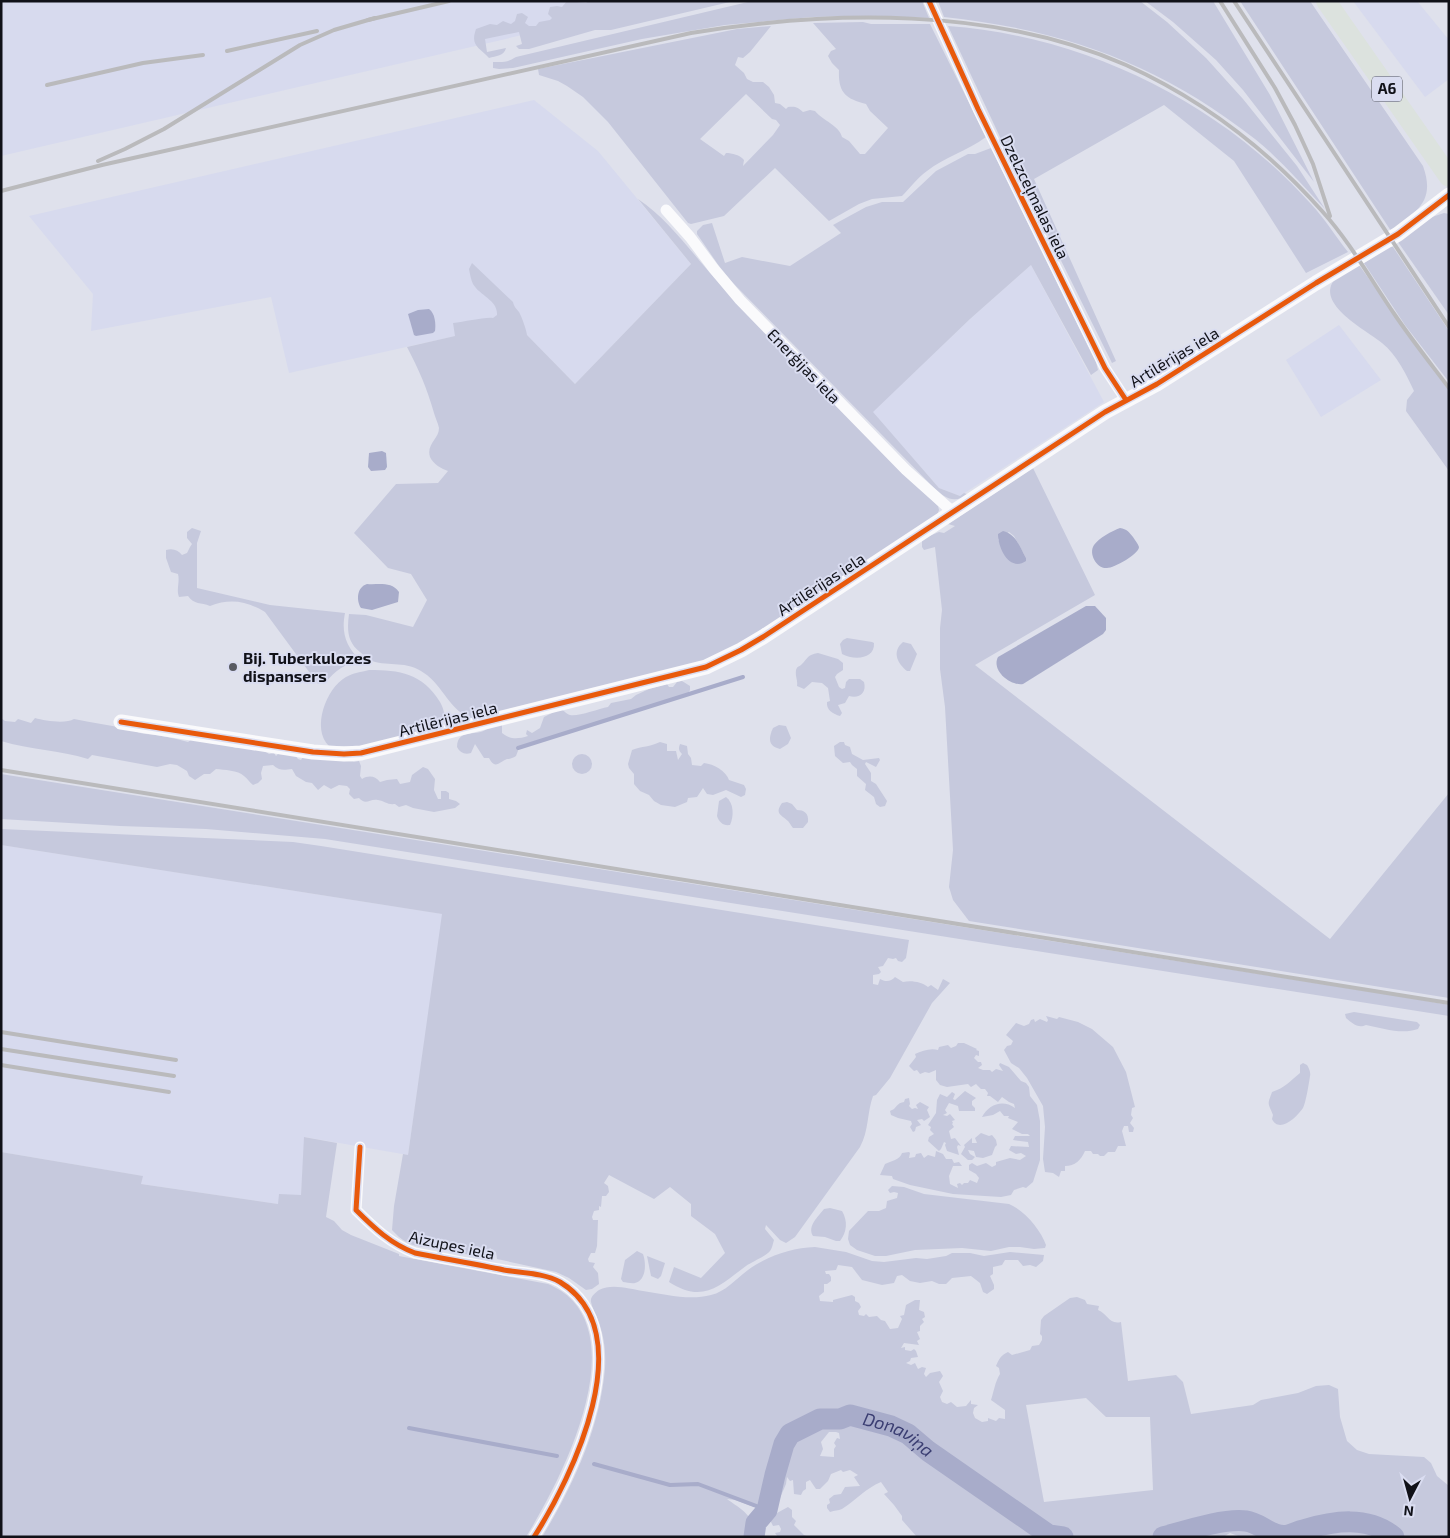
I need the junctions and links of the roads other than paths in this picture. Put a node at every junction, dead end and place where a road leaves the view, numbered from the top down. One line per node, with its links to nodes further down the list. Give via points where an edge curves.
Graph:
1 (929, 1): 6 (street, Dzelzceļmalas iela, via 1105,368)
2 (1326, 1): 3 (highway, A6)
3 (1449, 177)
4 (1449, 195): 6 (street, Artilērijas iela, via 1398,234)
5 (666, 210): 7 (street, Enerģijas iela, via 740,300 906,470)
6 (1126, 400): 7 (street, Artilērijas iela)
7 (953, 512): 8 (street, Artilērijas iela, via 742,650 687,672 361,753 313,752)
8 (121, 722)
9 (360, 1147): 10 (street, Aizupes iela, via 356,1210 385,1238 415,1253 553,1279 580,1302 591,1321 598,1362 594,1397 583,1440 560,1492)
10 (534, 1537)

